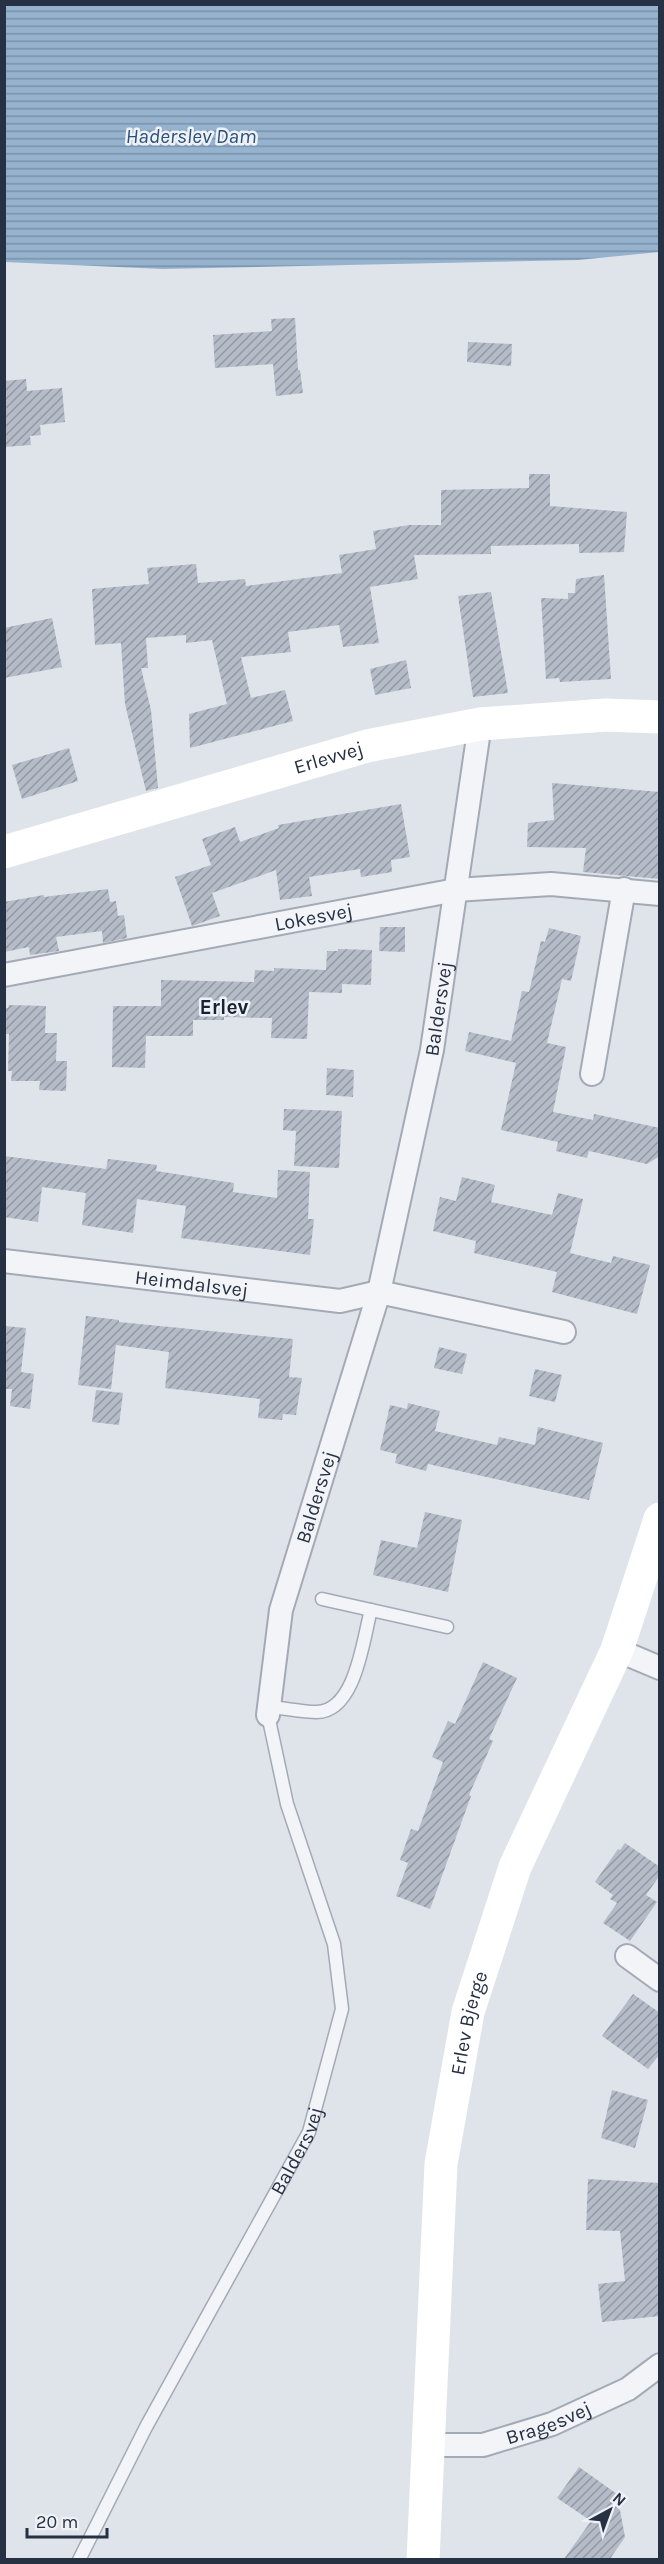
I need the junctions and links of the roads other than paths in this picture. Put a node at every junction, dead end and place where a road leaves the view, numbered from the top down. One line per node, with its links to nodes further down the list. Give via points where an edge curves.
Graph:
1 (660, 717): 2 (street, Erlevvej, via 606,715)
2 (480, 724): 3 (street, Erlevvej, via 368,746); 5 (street, Baldersvej)
3 (4, 852)
4 (624, 889): 5 (street, Lokesvej, via 551,884); 6 (street, Lokesvej); 8 (street)
5 (456, 890): 7 (street, Lokesvej); 10 (street, Baldersvej, via 432,1050)
6 (660, 894)
7 (4, 975)
8 (592, 1074)
9 (4, 1261): 10 (street, Heimdalsvej, via 340,1301)
10 (379, 1292): 11 (street); 18 (street, Baldersvej, via 281,1610)
11 (564, 1332)
12 (660, 1519): 16 (street, Erlev Bjerge)
13 (322, 1599): 14 (lane)
14 (371, 1610): 15 (lane); 18 (lane, via 346,1695 319,1712)
15 (447, 1627)
16 (617, 1650): 17 (street); 22 (street, Erlev Bjerge, via 514,1867 468,2012 441,2164)
17 (660, 1668)
18 (269, 1711): 23 (lane, Baldersvej, via 288,1804 334,1944 342,2009 309,2132)
19 (627, 1956): 20 (street)
20 (660, 1980)
21 (660, 2365): 22 (street, Bragesvej, via 628,2389 552,2424 483,2445)
22 (426, 2445): 24 (street, Erlev Bjerge)
23 (79, 2559)
24 (423, 2559)

